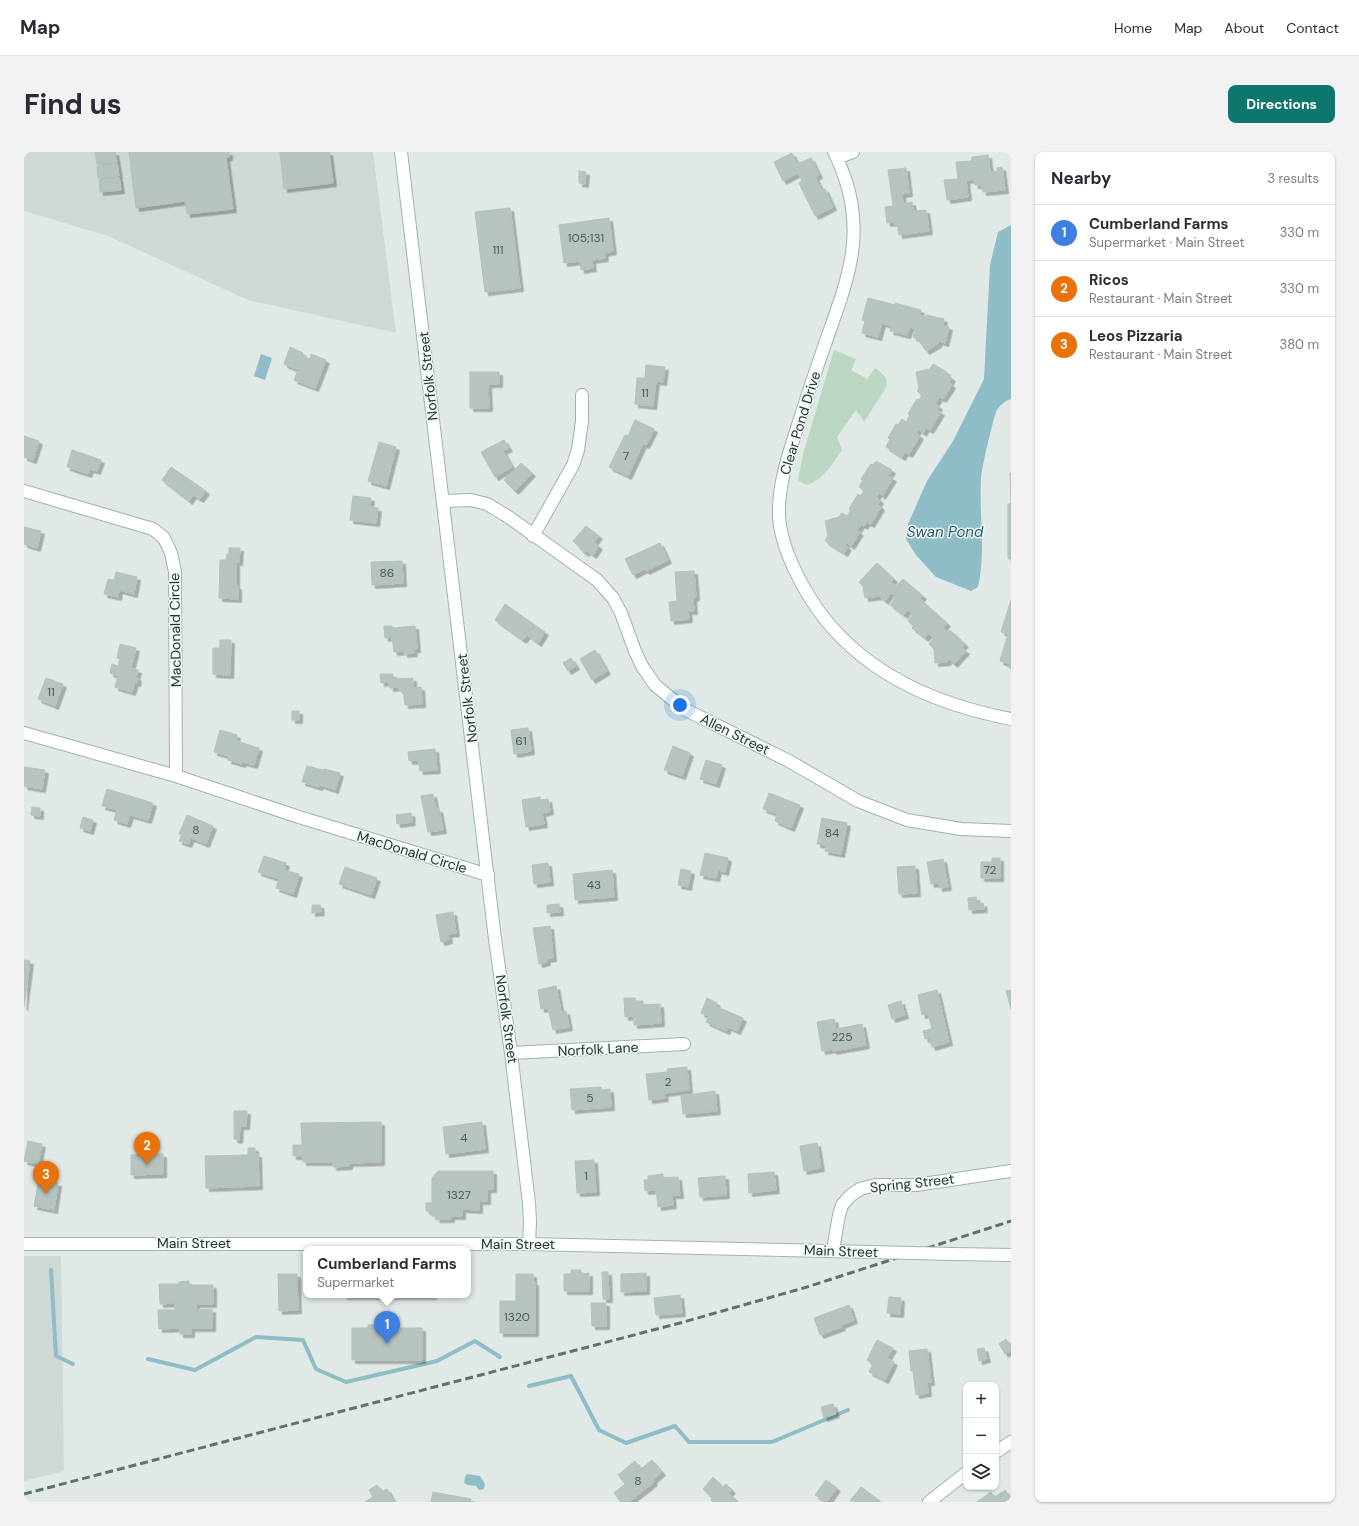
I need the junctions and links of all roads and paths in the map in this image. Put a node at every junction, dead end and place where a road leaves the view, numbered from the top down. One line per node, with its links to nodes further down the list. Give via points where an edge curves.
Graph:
1 (401, 152): 6 (street, Norfolk Street)
2 (852, 152): 3 (street)
3 (836, 155): 8 (street, Clear Pond Drive, via 849,190 854,224 852,259 844,291 788,457 779,516 784,540 801,583 814,605 851,647 874,665 922,693)
4 (582, 395): 7 (street, via 582,421 575,460)
5 (24, 491): 10 (street, MacDonald Circle, via 153,529 164,538 176,572)
6 (443, 501): 7 (street, Allen Street, via 471,500 487,504); 12 (street, Norfolk Street)
7 (533, 536): 11 (street, Allen Street, via 597,580 613,598 622,613 634,651 642,666 656,685 684,709 789,761 858,801 907,820 961,829)
8 (1011, 719)
9 (24, 733): 10 (street, MacDonald Circle)
10 (176, 776): 12 (street, MacDonald Circle)
11 (1011, 831)
12 (488, 875): 14 (street, Norfolk Street)
13 (684, 1044): 14 (street, Norfolk Lane)
14 (512, 1053): 17 (street, Norfolk Street, via 529,1203)
15 (1011, 1171): 18 (street, Spring Street, via 916,1185 875,1185 860,1190 842,1205)
16 (24, 1244): 17 (street, Main Street)
17 (529, 1244): 18 (street, Main Street)
18 (833, 1250): 19 (street, Main Street, bridge)
19 (1011, 1255)
20 (1011, 1442): 21 (street)
21 (999, 1450)
22 (963, 1475): 23 (street)
23 (930, 1502)

